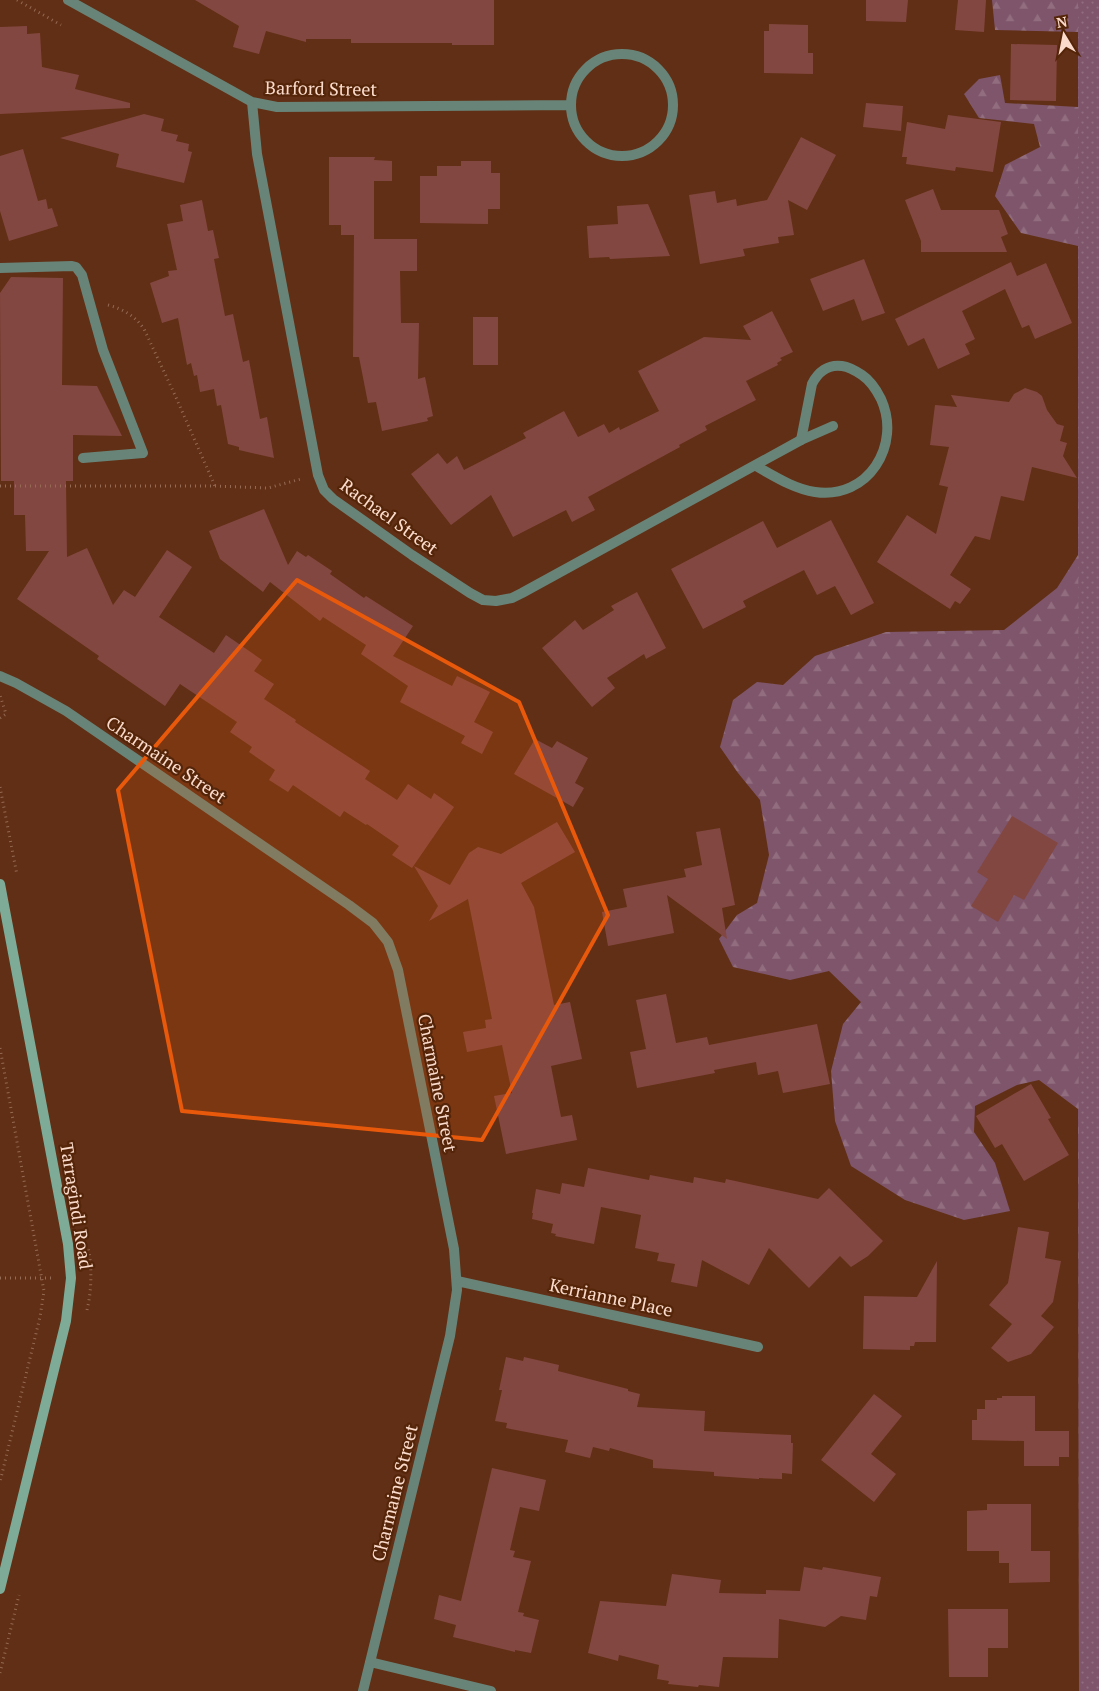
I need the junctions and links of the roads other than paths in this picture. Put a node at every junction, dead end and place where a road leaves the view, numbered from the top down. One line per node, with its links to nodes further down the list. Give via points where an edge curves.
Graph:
1 (68, 0): 2 (street, Barford Street)
2 (252, 102): 3 (street, Barford Street, via 277,107); 8 (street, Rachael Street, via 257,154 318,475 330,496 396,544 476,597 503,600 522,593)
3 (571, 105): 3 (street, via 577,80 588,67 610,55 627,54 657,68 670,89 673,106 666,130 655,143 633,154 617,155 601,151 587,142 573,121)
4 (0, 268): 7 (street, via 72,266 82,275 106,357 143,453)
5 (833, 426): 6 (street, Rachael Street)
6 (801, 440): 8 (street, Rachael Street); 8 (street, via 812,384 826,368 847,367 874,387 887,416 888,437 876,465 856,485 836,492 814,492 784,482)
7 (83, 458)
8 (756, 466)
9 (0, 676): 11 (street, Charmaine Street, via 66,711 341,900 373,923 388,942 398,970 454,1249)
10 (0, 884): 13 (street, Tarragindi Road, via 66,1234 71,1278 66,1321)
11 (457, 1281): 12 (street, Kerrianne Place); 14 (street, Charmaine Street, via 450,1336)
12 (758, 1347)
13 (0, 1590)
14 (370, 1662): 15 (street, Charmaine Street); 16 (street)
15 (363, 1691)
16 (491, 1691)

